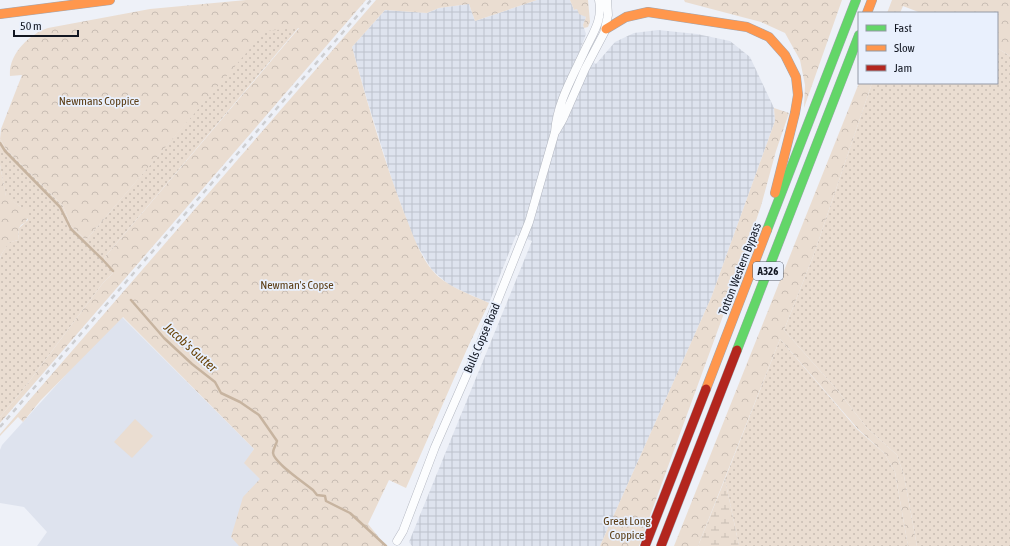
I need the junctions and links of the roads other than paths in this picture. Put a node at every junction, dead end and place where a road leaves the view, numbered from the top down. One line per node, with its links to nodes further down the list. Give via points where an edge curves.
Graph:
1 (110, 0): 7 (main road)
2 (599, 0): 10 (street, Bulls Copse Road, via 600,12 596,29 566,91 556,117)
3 (607, 0): 8 (street, Bulls Copse Road)
4 (856, 0): 11 (main road, Totton Western Bypass / A326)
5 (872, 0): 6 (main road)
6 (867, 12)
7 (0, 14)
8 (606, 29): 10 (street, Bulls Copse Road); 11 (main road, via 635,13 648,12 747,27 769,37 785,54 796,77 796,113)
9 (858, 38): 14 (main road, A326)
10 (555, 132): 12 (street, Bulls Copse Road, via 527,228 482,342)
11 (759, 253): 13 (main road, Totton Western Bypass / A326)
12 (397, 541)
13 (645, 546)
14 (661, 546)

